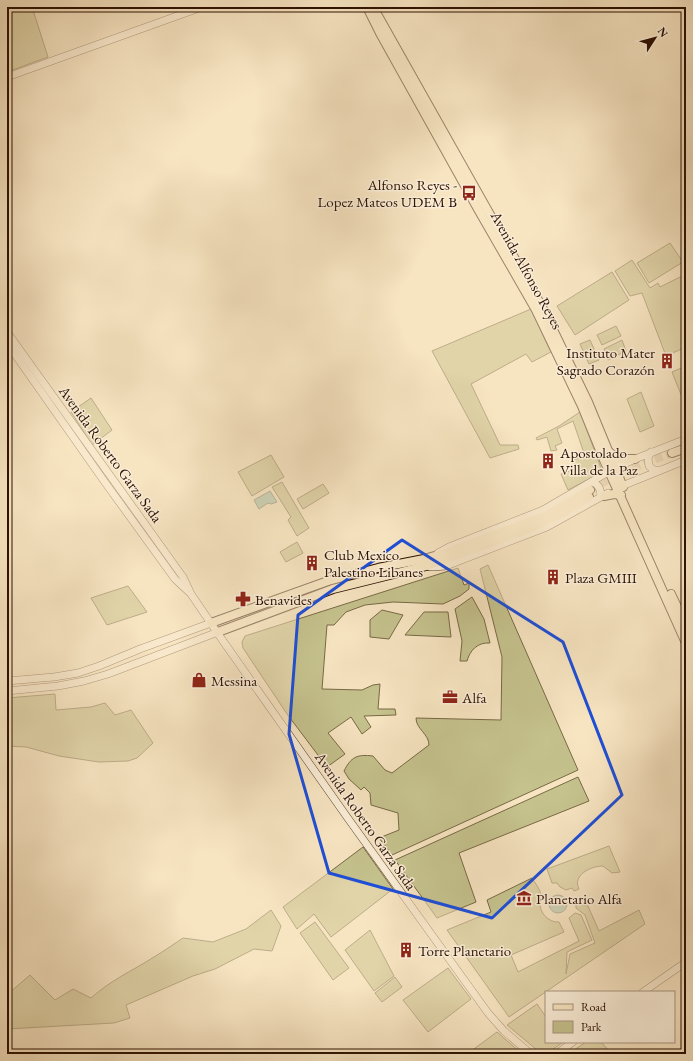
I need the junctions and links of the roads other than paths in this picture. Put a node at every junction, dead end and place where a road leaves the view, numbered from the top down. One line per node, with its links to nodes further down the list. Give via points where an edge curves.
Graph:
1 (202, 7): 4 (street)
2 (367, 7): 14 (main road, Avenida Alfonso Reyes, via 536,310)
3 (373, 7): 9 (main road, Avenida Alfonso Reyes, via 542,307)
4 (7, 77)
5 (7, 332): 20 (street, Avenida Roberto Garza Sada, via 183,577)
6 (7, 343): 20 (street, Avenida Roberto Garza Sada, via 175,579)
7 (686, 439): 10 (street)
8 (686, 448): 11 (main road, via 673,456)
9 (609, 452): 12 (main road, via 618,459); 14 (main road, Avenida Alfonso Reyes)
10 (651, 452): 12 (street); 15 (street, via 648,458 649,466 654,470)
11 (686, 453)
12 (635, 459): 14 (street)
13 (686, 460): 15 (street)
14 (612, 470): 16 (street); 17 (main road, Avenida Alfonso Reyes)
15 (660, 470): 17 (street)
16 (592, 482): 18 (street, via 599,488); 19 (street, via 543,510 449,547)
17 (620, 490): 18 (main road, via 614,494); 22 (main road, Avenida Alfonso Reyes); 24 (main road, Avenida Alfonso Reyes)
18 (597, 495): 19 (main road); 23 (main road, via 532,528 426,566 333,589)
19 (431, 558): 21 (main road, via 328,581)
20 (191, 594): 21 (street, Avenida Roberto Garza Sada)
21 (211, 623): 23 (street, Avenida Roberto Garza Sada); 25 (street, via 78,673)
22 (686, 626)
23 (218, 632): 26 (street, via 84,681); 31 (street, Avenida Roberto Garza Sada, via 488,1013 504,1032)
24 (686, 643)
25 (7, 681)
26 (7, 691)
27 (686, 962): 28 (street)
28 (644, 991)
29 (572, 1043): 30 (street)
30 (557, 1053): 32 (street)
31 (531, 1054)
32 (549, 1054)

